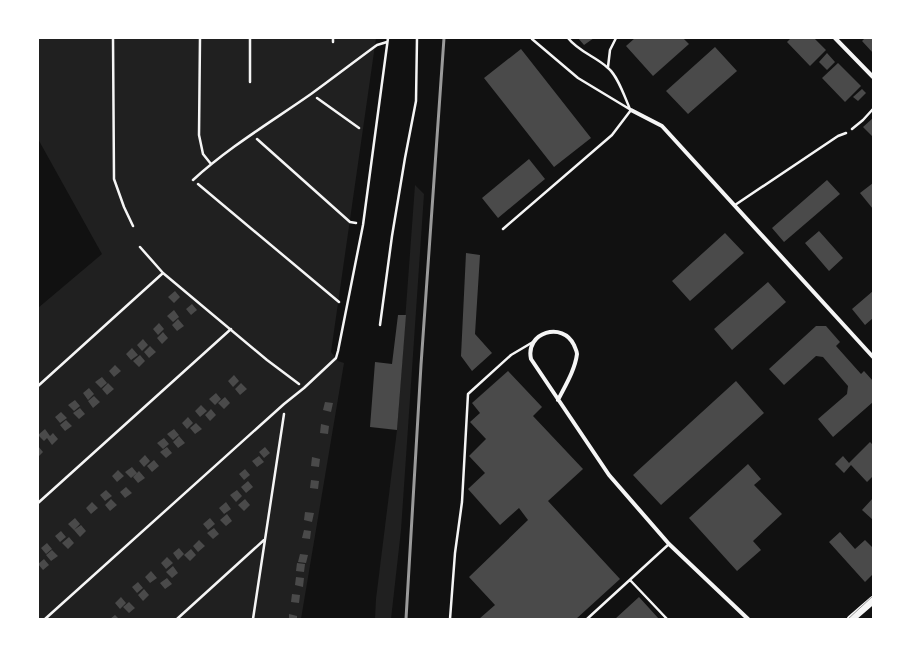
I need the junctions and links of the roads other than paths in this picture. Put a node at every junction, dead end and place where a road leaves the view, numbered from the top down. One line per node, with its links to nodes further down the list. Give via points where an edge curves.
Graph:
1 (200, 38): 12 (lane, via 199,135 204,154)
2 (388, 38): 7 (lane)
3 (568, 38): 8 (lane, via 583,52)
4 (616, 38): 8 (lane, via 610,50)
5 (836, 38): 9 (street)
6 (532, 39): 10 (lane, via 578,78)
7 (387, 42): 12 (lane, via 377,45); 22 (lane, via 363,226 336,358)
8 (608, 67): 10 (lane)
9 (873, 77)
10 (630, 110): 14 (street, via 662,126); 15 (lane, via 612,136)
11 (846, 133): 14 (lane)
12 (211, 164): 13 (lane)
13 (193, 180)
14 (735, 205): 17 (street)
15 (503, 229)
16 (533, 341): 18 (street, via 529,351 531,359); 18 (street, via 543,333 553,331 572,340 577,353); 23 (lane, via 512,355 468,394 462,502)
17 (873, 357)
18 (558, 400): 19 (street, via 609,475)
19 (669, 544): 20 (lane); 26 (street)
20 (630, 580): 24 (lane); 25 (lane)
21 (873, 600): 27 (main road)
22 (45, 619)
23 (450, 619)
24 (587, 619)
25 (667, 619)
26 (748, 619)
27 (851, 619)

